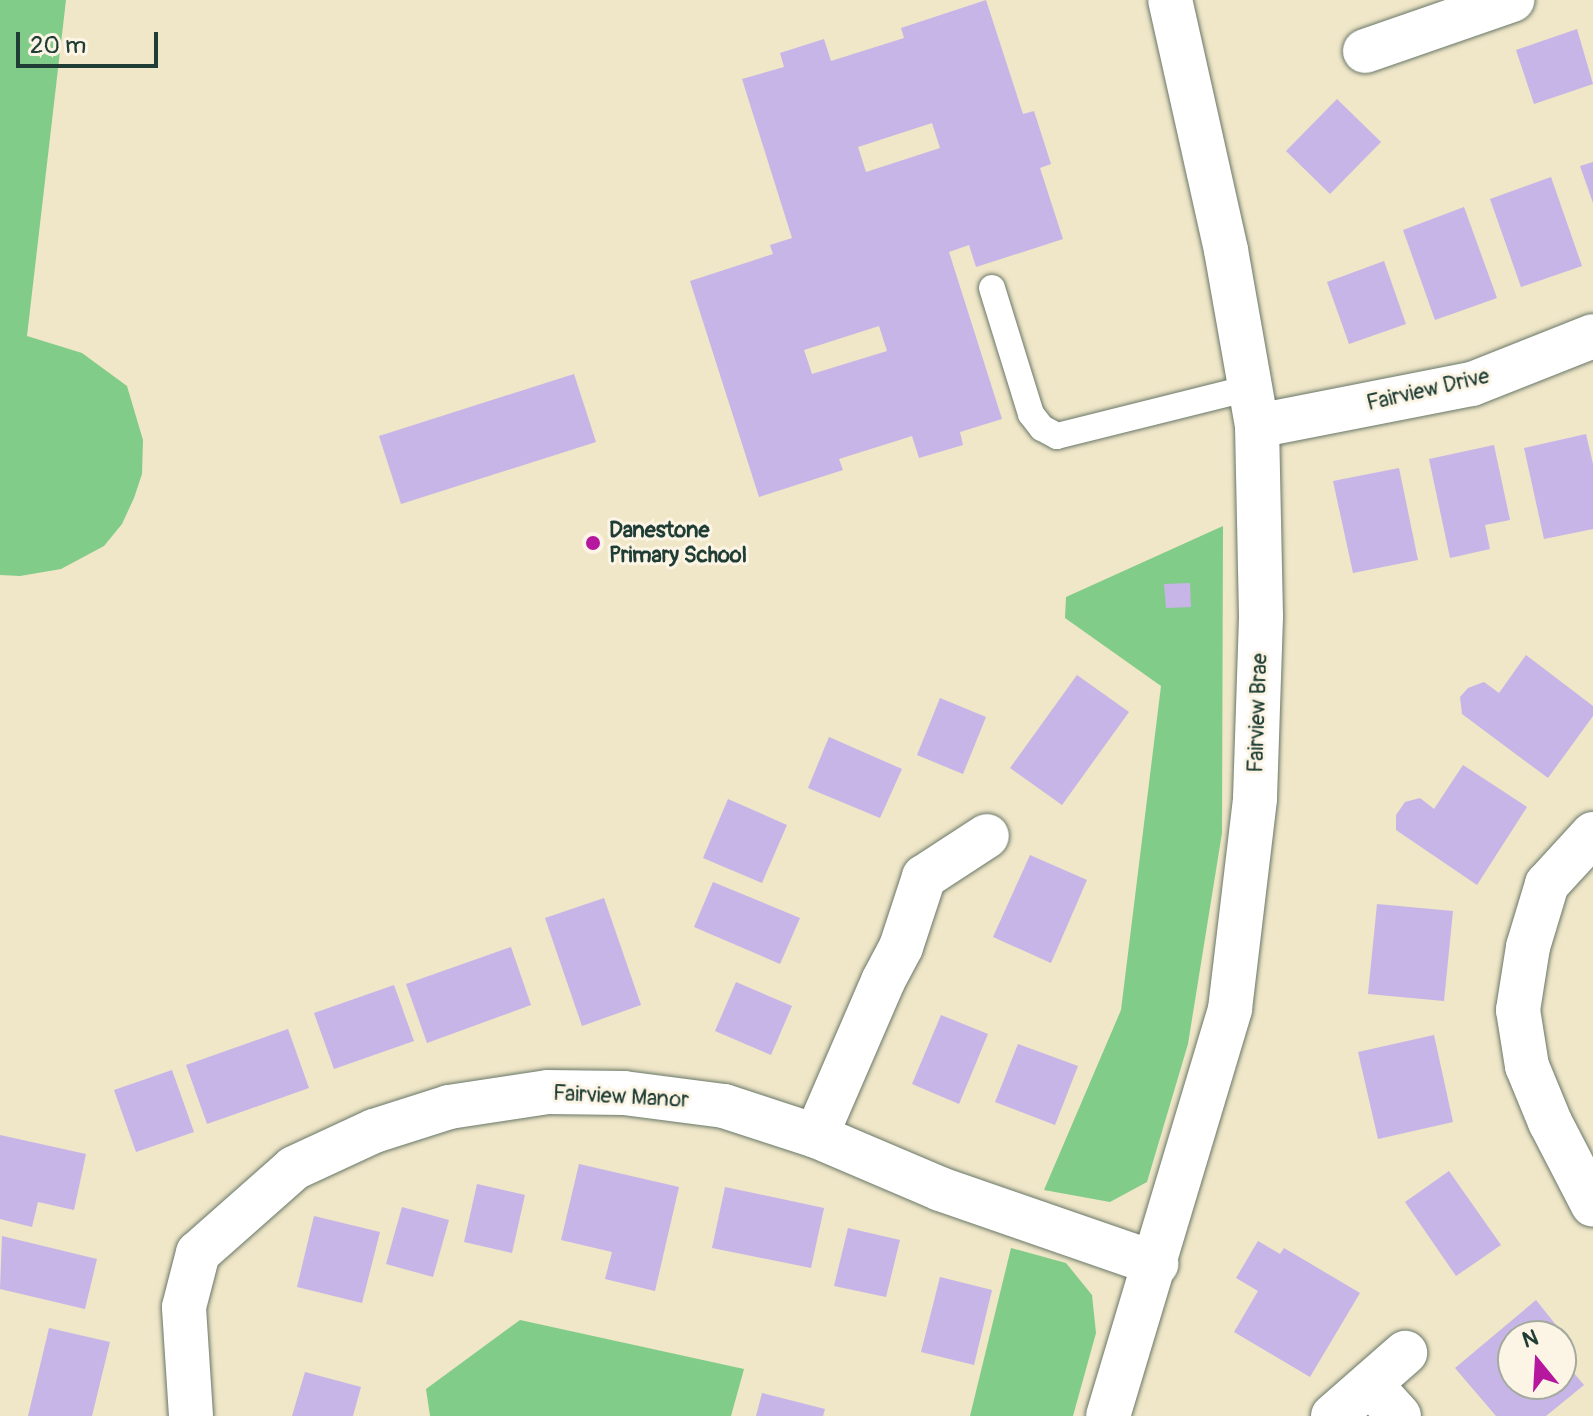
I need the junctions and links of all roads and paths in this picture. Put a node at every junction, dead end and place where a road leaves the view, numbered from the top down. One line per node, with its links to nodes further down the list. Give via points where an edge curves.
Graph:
1 (1170, 0): 6 (street, Fairview Brae, via 1226,250)
2 (1512, 0): 3 (street)
3 (1365, 51)
4 (992, 288): 6 (lane, via 1031,414 1057,436)
5 (1593, 336): 6 (street, Fairview Drive, via 1472,384)
6 (1253, 407): 11 (street, Fairview Brae, via 1261,616 1255,798 1230,1009)
7 (1593, 834): 10 (street, via 1547,884 1528,947 1518,1010 1527,1066)
8 (987, 836): 9 (street, via 924,877 901,947)
9 (816, 1136): 11 (street, Fairview Manor, via 940,1189); 14 (street, Fairview Manor, via 683,1098 563,1092 449,1107 374,1131 294,1168 198,1253 184,1307)
10 (1593, 1205)
11 (1156, 1264): 15 (street, Fairview Brae)
12 (1405, 1353): 13 (street)
13 (1370, 1384): 16 (street); 17 (street)
14 (191, 1416)
15 (1108, 1416)
16 (1333, 1416)
17 (1399, 1416)

